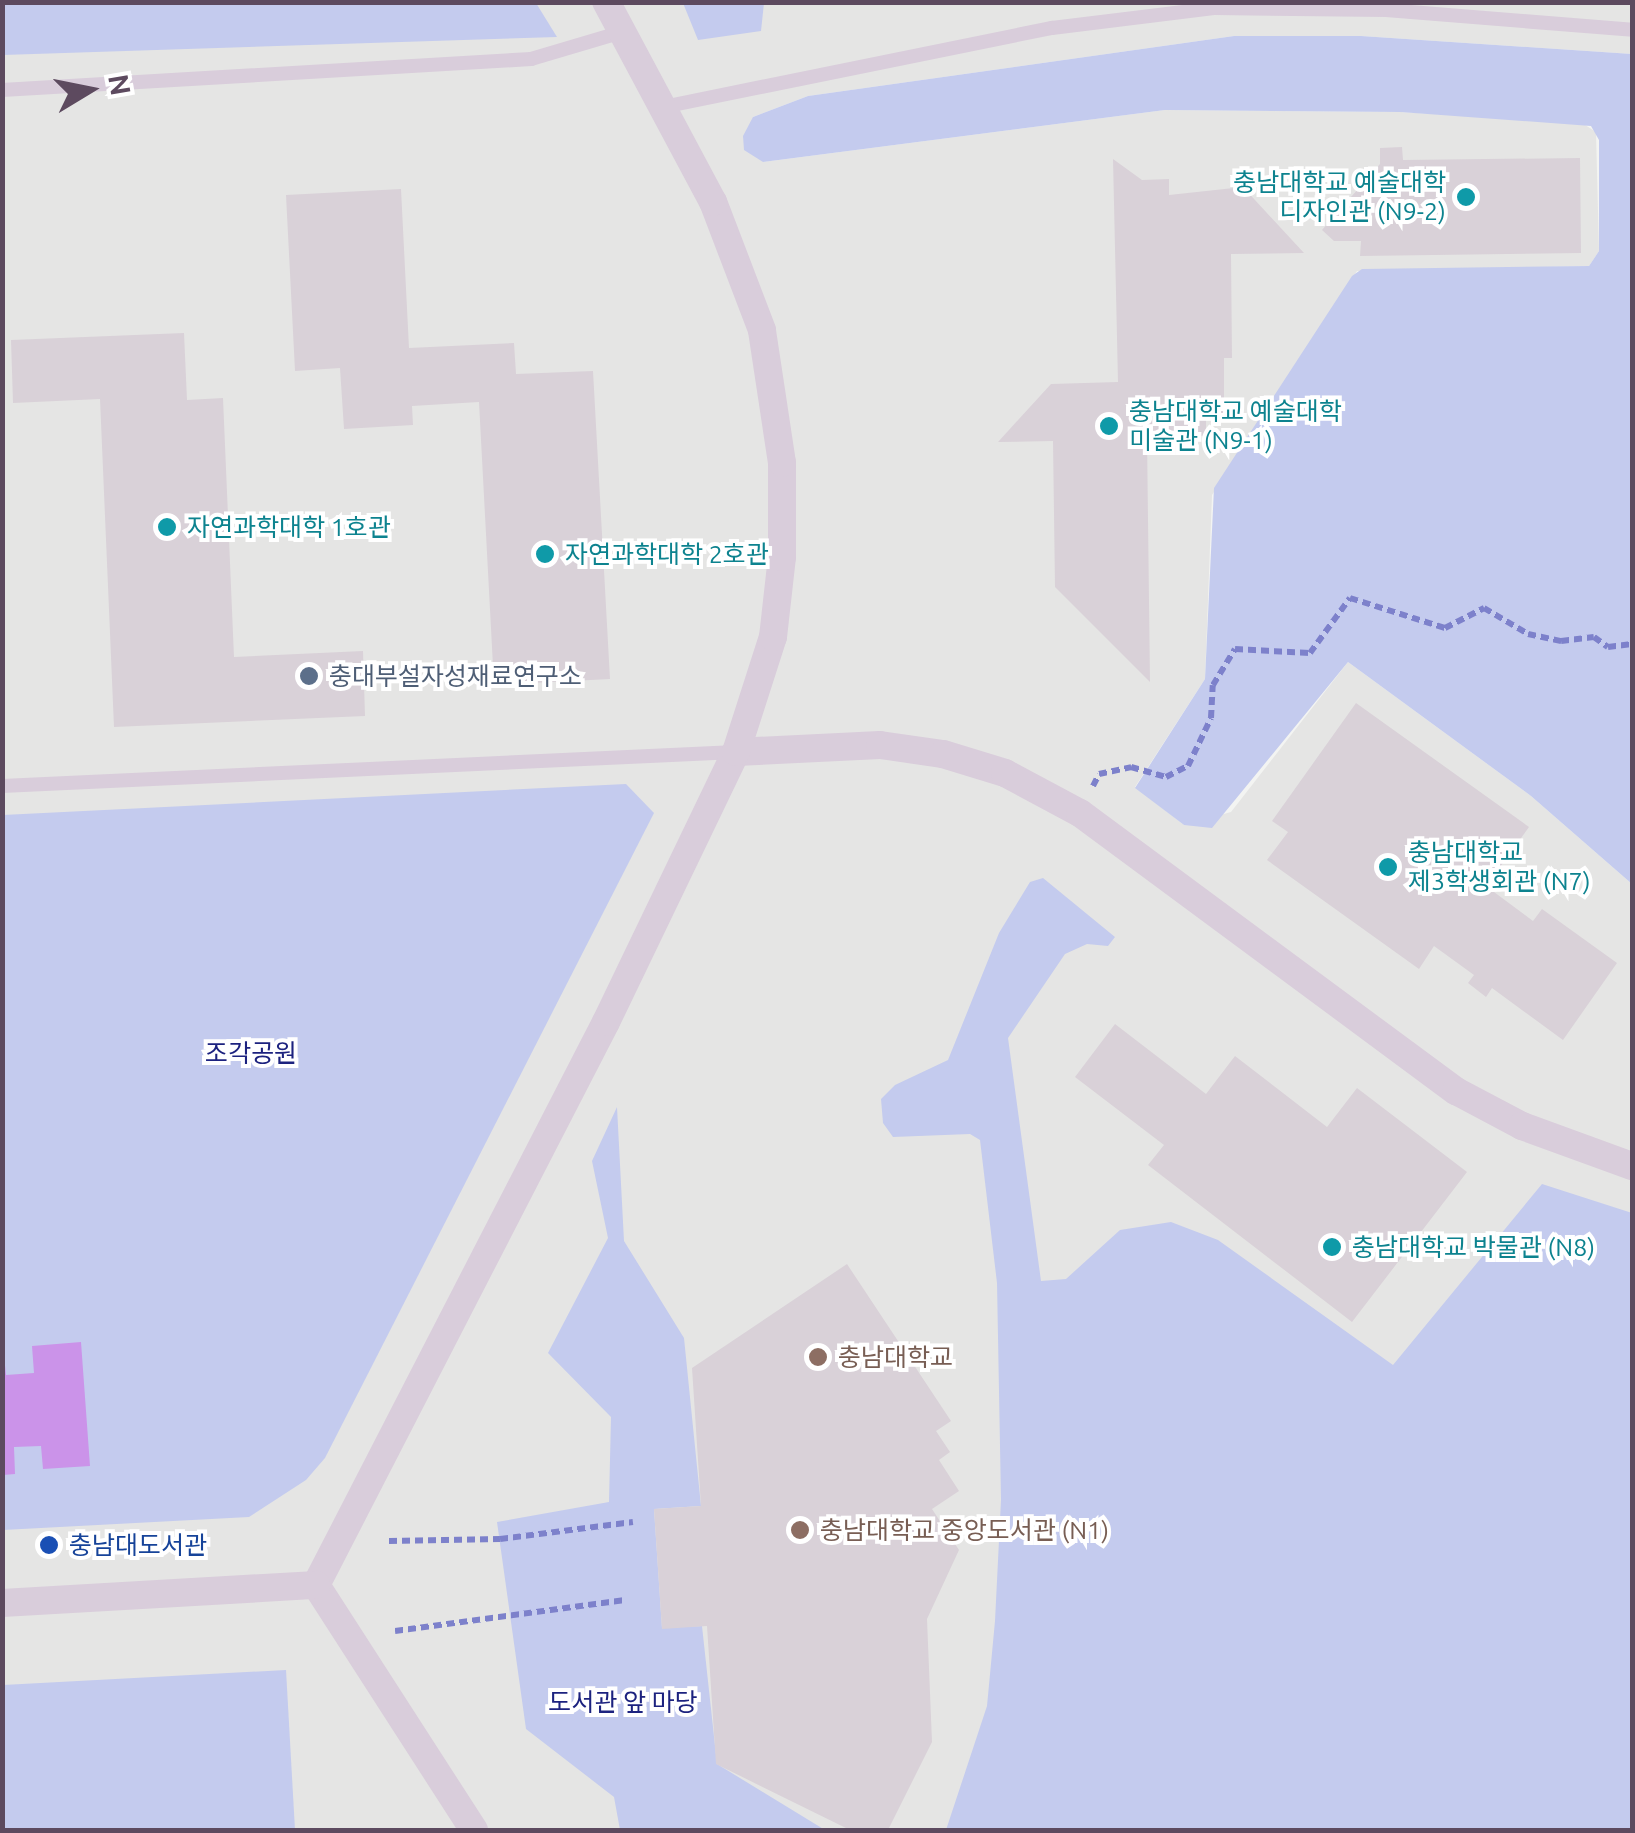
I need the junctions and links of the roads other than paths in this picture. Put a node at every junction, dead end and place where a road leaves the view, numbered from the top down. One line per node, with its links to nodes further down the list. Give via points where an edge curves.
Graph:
1 (606, 2): 3 (street)
2 (1632, 30): 5 (lane, via 1386,10 1214,8 1052,28)
3 (622, 32): 4 (lane, via 531,59); 5 (street)
4 (2, 90)
5 (663, 106): 6 (street, via 750,292 778,406 784,510 779,594 764,680)
6 (736, 752): 7 (lane); 8 (street, via 850,744 943,754 1005,773 1080,813 1456,1092 1534,1131); 9 (street, via 606,1022)
7 (2, 786)
8 (1632, 1166)
9 (316, 1585): 10 (street); 11 (street)
10 (2, 1603)
11 (474, 1830)

